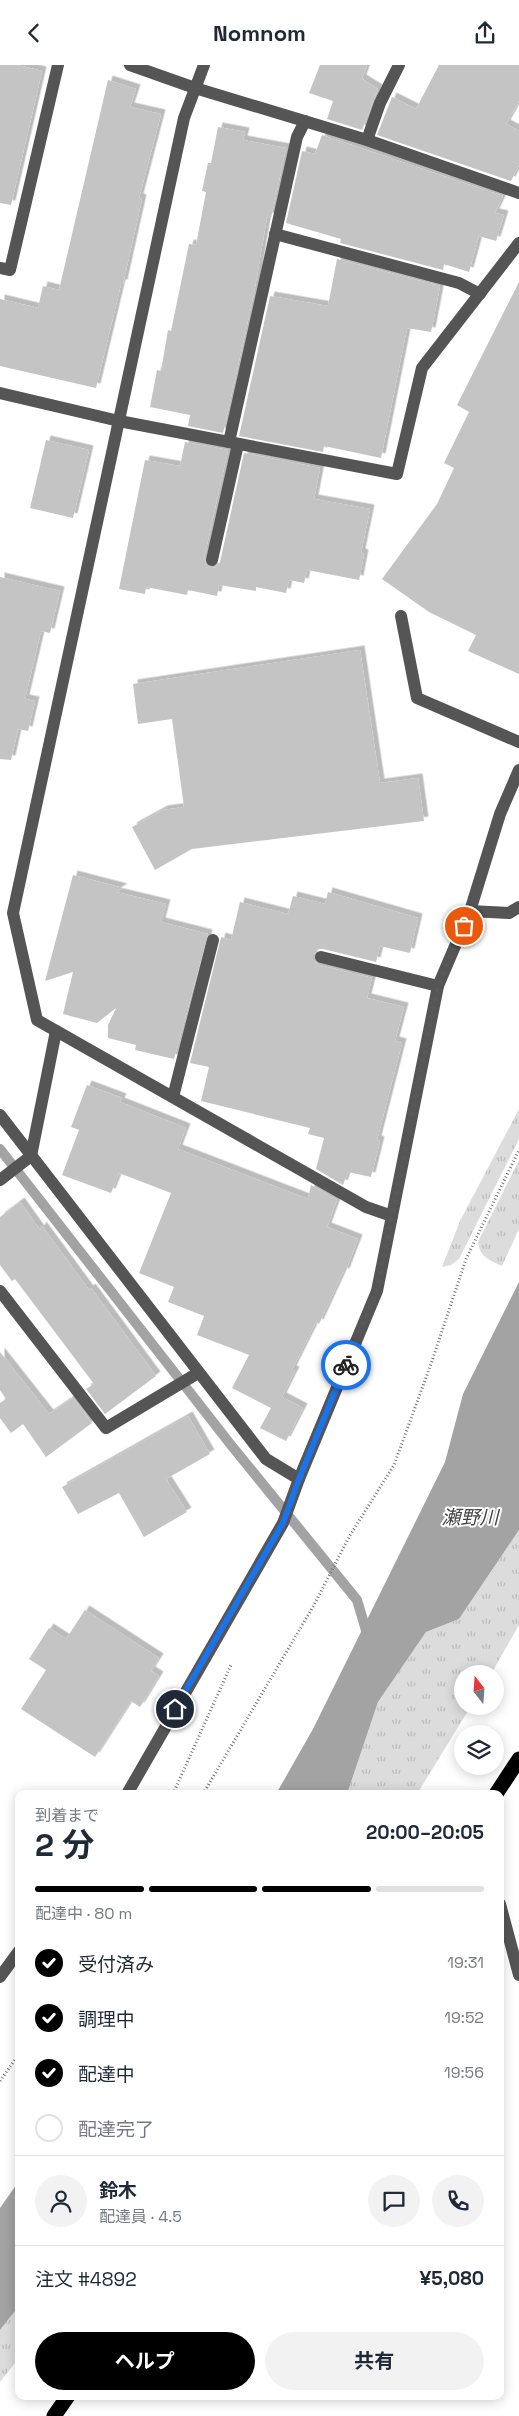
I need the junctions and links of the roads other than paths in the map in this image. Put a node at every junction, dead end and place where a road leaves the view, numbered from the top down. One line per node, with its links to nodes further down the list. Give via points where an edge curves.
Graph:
1 (58, 65): 11 (street, via 10,270)
2 (130, 65): 5 (street)
3 (204, 65): 5 (street)
4 (399, 65): 7 (street, via 380,103)
5 (195, 88): 6 (street); 14 (street, via 184,118)
6 (305, 121): 7 (street); 9 (street, via 297,137)
7 (367, 140): 8 (street)
8 (519, 193)
9 (275, 234): 12 (street, via 458,283); 15 (street)
10 (519, 243): 12 (street)
11 (0, 268)
12 (480, 294): 15 (street, via 422,368 397,474)
13 (0, 393): 14 (street)
14 (119, 421): 15 (street); 25 (street, via 13,913 38,1020)
15 (234, 443): 16 (street)
16 (212, 559)
17 (401, 616): 18 (street, via 417,698)
18 (519, 742)
19 (519, 771): 21 (street, via 500,814)
20 (519, 907): 21 (street, via 509,913)
21 (470, 911): 24 (street)
22 (213, 940): 26 (street)
23 (321, 957): 24 (street)
24 (438, 986): 30 (street)
25 (56, 1031): 26 (street); 28 (street)
26 (173, 1097): 30 (street, via 366,1207)
27 (0, 1115): 28 (street)
28 (31, 1156): 29 (street); 32 (street)
29 (2, 1178)
30 (392, 1216): 33 (street, via 377,1291)
31 (0, 1291): 32 (street, via 106,1428)
32 (198, 1373): 33 (street, via 266,1459)
33 (297, 1484): 35 (street, via 283,1523)
34 (519, 1759): 36 (highway)
35 (128, 1790)
36 (499, 1790)
37 (504, 1919): 39 (street)
38 (15, 1956): 40 (street)
39 (519, 1975)
40 (0, 1977)
41 (65, 2400): 42 (highway)
42 (54, 2416)

